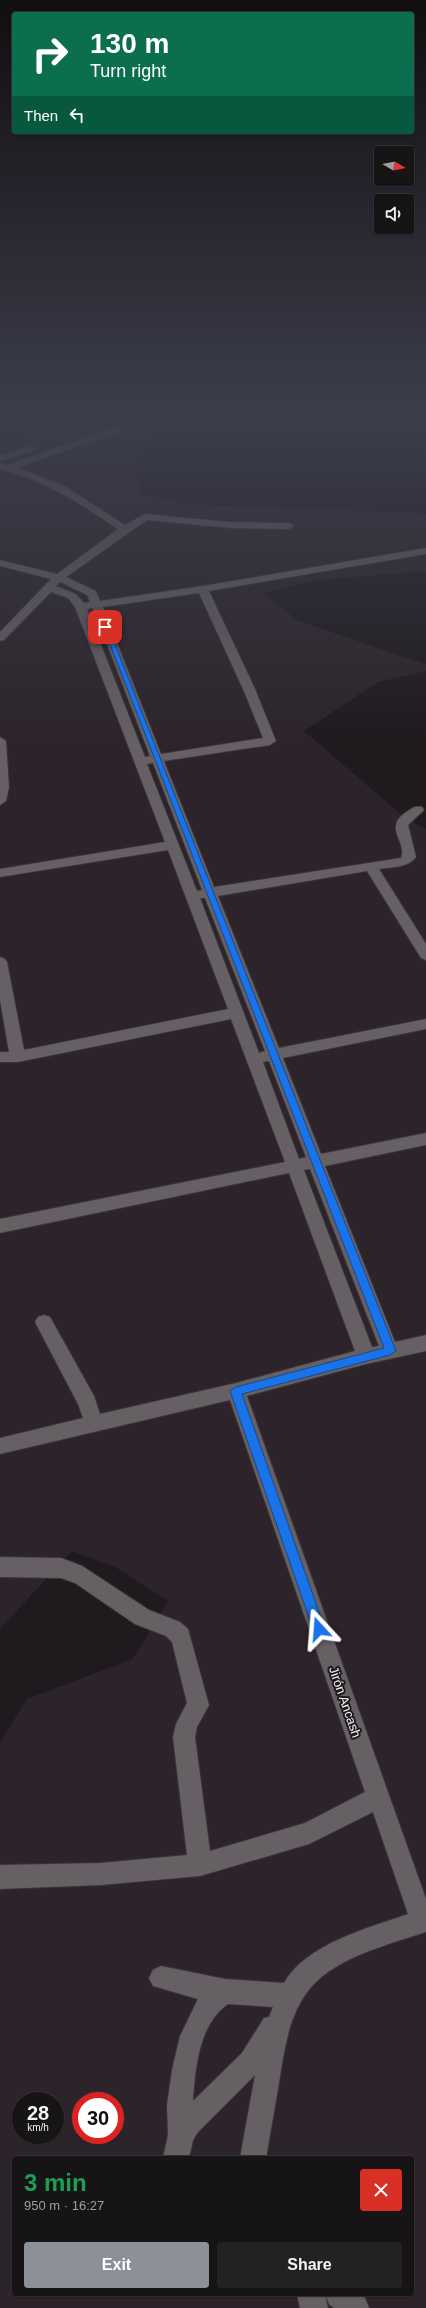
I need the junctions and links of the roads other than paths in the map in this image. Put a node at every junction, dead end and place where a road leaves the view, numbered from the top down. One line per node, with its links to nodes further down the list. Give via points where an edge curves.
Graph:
1 (120, 526): 5 (street)
2 (130, 526): 5 (street)
3 (281, 526): 4 (street)
4 (289, 526)
5 (125, 529): 9 (street)
6 (426, 551): 10 (street)
7 (0, 563): 9 (street)
8 (0, 573): 9 (street)
9 (54, 583): 11 (street, via 87,589); 12 (street, via 72,596); 13 (street)
10 (203, 589): 11 (street); 15 (street, via 270,741)
11 (96, 604): 12 (street); 15 (street)
12 (80, 606): 16 (street)
13 (0, 638)
14 (0, 741): 17 (street, via 3,787)
15 (156, 759): 16 (street); 22 (street)
16 (139, 762): 19 (street)
17 (0, 801)
18 (418, 810): 20 (street, via 401,824 409,858)
19 (173, 845): 21 (street); 23 (street)
20 (372, 868): 22 (street); 24 (street)
21 (0, 873)
22 (211, 892): 23 (street); 28 (street)
23 (191, 896): 26 (street)
24 (426, 955)
25 (0, 962): 29 (street)
26 (235, 1013): 29 (street); 31 (street)
27 (426, 1024): 28 (street)
28 (273, 1055): 31 (street); 33 (street)
29 (18, 1057): 30 (street)
30 (0, 1058)
31 (253, 1059): 34 (street)
32 (426, 1139): 33 (street)
33 (315, 1161): 34 (street); 38 (street)
34 (294, 1165): 35 (street); 39 (street)
35 (0, 1226)
36 (44, 1322): 41 (street, via 87,1402)
37 (426, 1343): 38 (street)
38 (390, 1351): 39 (street)
39 (366, 1356): 40 (street)
40 (236, 1391): 41 (street); 44 (street, Jirón Ancash)
41 (94, 1423): 42 (street)
42 (0, 1446)
43 (0, 1567): 45 (street, via 61,1568 82,1576 142,1617 173,1629 181,1636 198,1706 187,1724 184,1737)
44 (378, 1797): 45 (street, via 309,1833); 47 (street, Jirón Ancash)
45 (200, 1866): 46 (street, via 102,1874)
46 (0, 1877)
47 (424, 1921): 50 (street, via 354,1946 319,1964 305,1976)
48 (161, 1978): 49 (street, via 199,1989)
49 (226, 1991): 50 (street, via 251,1995); 52 (street, via 205,2008 186,2059 180,2102)
50 (290, 1995): 51 (street)
51 (280, 2018): 52 (street, via 251,2062 204,2107); 53 (street)
52 (178, 2147)
53 (253, 2156)
54 (311, 2296): 56 (street)
55 (341, 2296): 57 (street)
56 (314, 2308)
57 (355, 2308)

